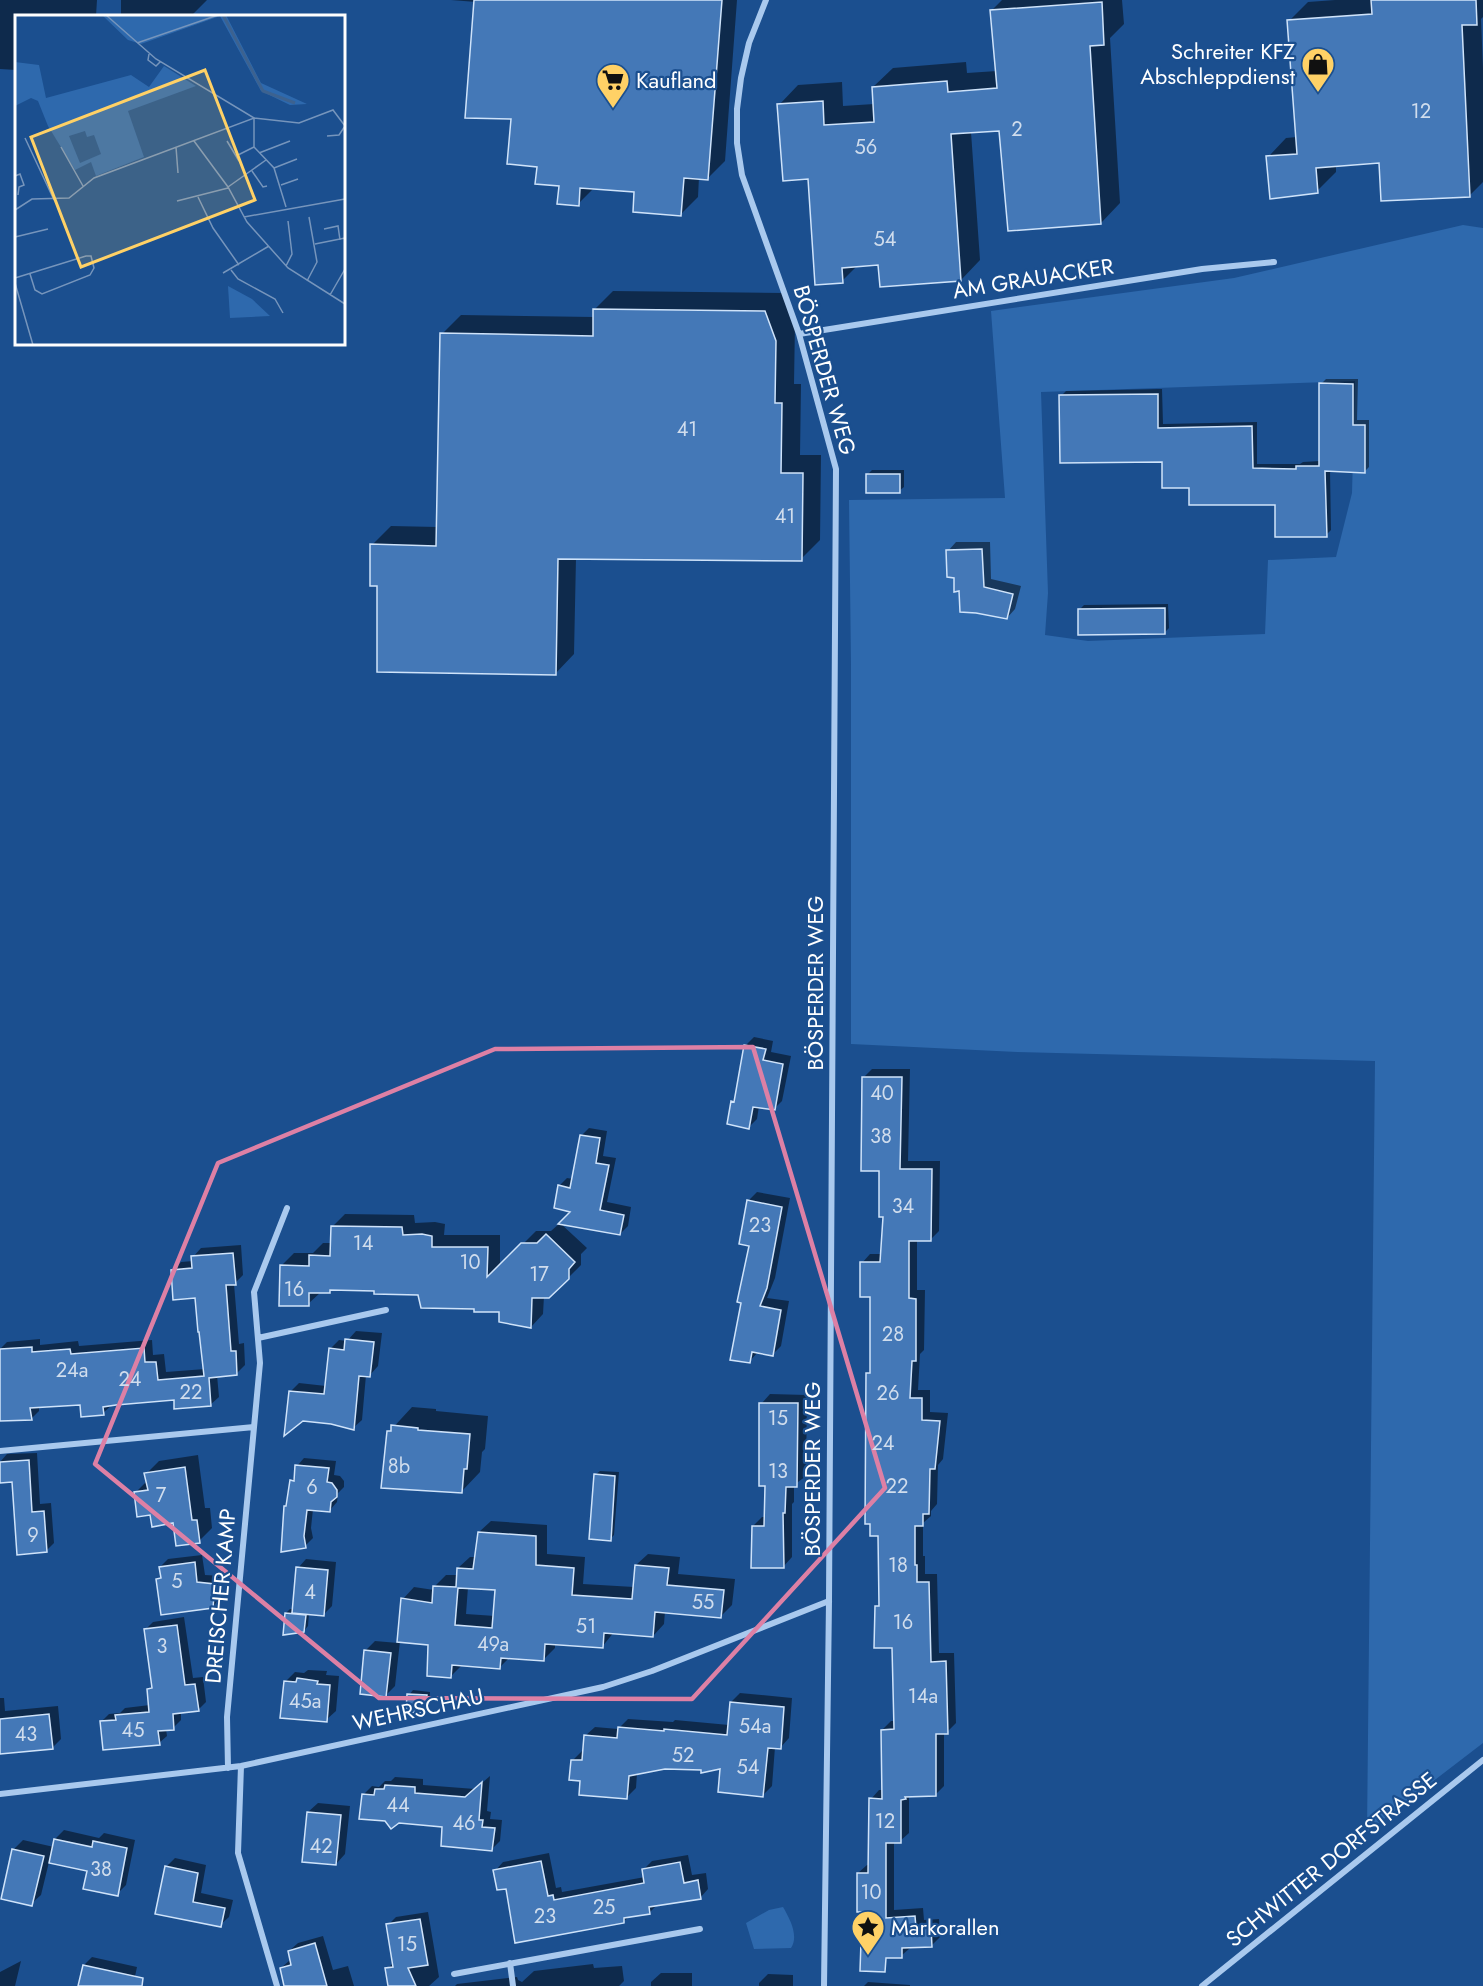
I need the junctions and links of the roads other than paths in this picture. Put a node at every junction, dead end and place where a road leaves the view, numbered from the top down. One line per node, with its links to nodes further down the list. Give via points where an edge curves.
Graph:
1 (766, 0): 3 (street, BÖSPERDER WEG, via 749,43 741,78 737,143 742,175)
2 (1274, 262): 3 (street, AM GRAUACKER, via 1202,269)
3 (799, 334): 9 (street, BÖSPERDER WEG, via 836,469)
4 (288, 1208): 6 (street, DREISCHER KAMP, via 254,1292)
5 (386, 1310): 6 (street)
6 (258, 1338): 7 (street, DREISCHER KAMP, via 260,1363)
7 (254, 1427): 8 (street); 12 (street, DREISCHER KAMP, via 227,1717)
8 (0, 1451)
9 (829, 1601): 11 (street, WEHRSCHAU, via 603,1687); 19 (street, BÖSPERDER WEG)
10 (1483, 1760): 20 (street, SCHWITTER DORFSTRASSE)
11 (241, 1766): 12 (street, WEHRSCHAU); 17 (street, via 238,1853)
12 (228, 1768): 13 (street, WEHRSCHAU)
13 (0, 1794)
14 (700, 1929): 15 (street)
15 (510, 1963): 16 (street); 18 (street)
16 (454, 1974)
17 (277, 1986)
18 (513, 1986)
19 (824, 1986)
20 (1202, 1986)

